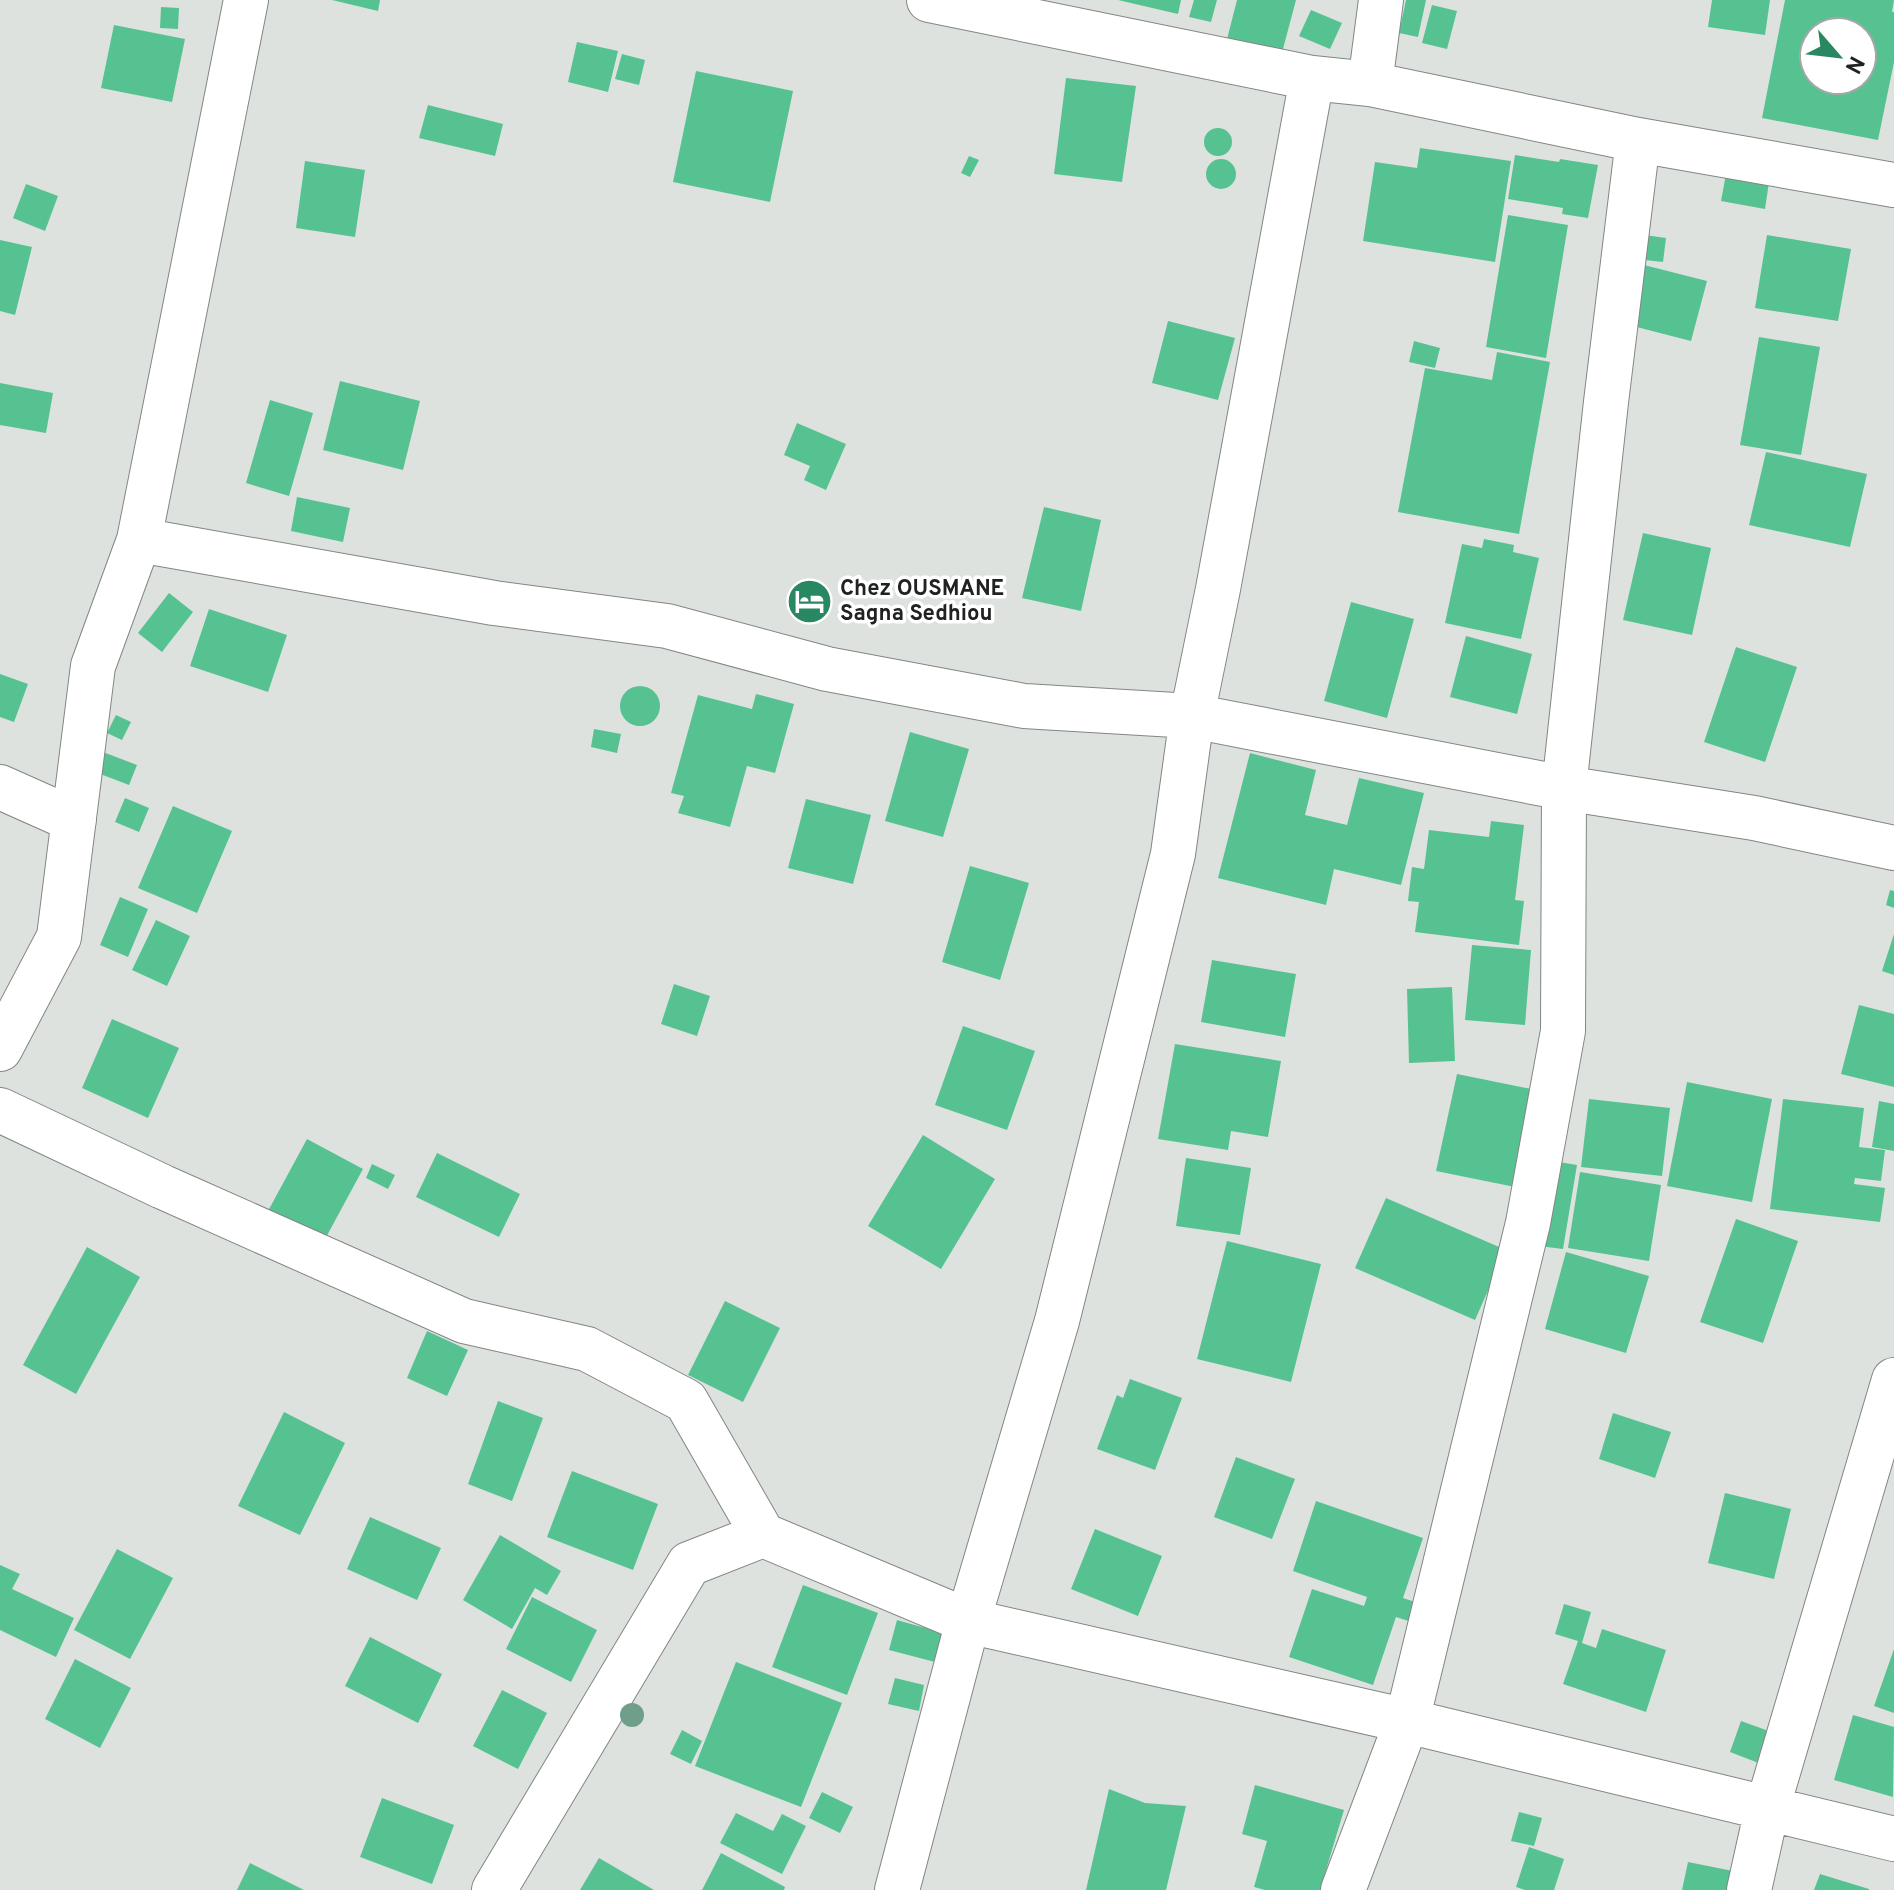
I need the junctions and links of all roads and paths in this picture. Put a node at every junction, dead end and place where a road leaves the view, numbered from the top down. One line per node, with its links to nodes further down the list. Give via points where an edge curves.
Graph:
1 (246, 0): 8 (street)
2 (929, 0): 4 (street)
3 (1381, 0): 5 (street)
4 (1312, 78): 5 (street); 9 (street)
5 (1370, 84): 6 (street)
6 (1638, 140): 7 (street); 11 (street)
7 (1894, 185)
8 (139, 540): 9 (street, via 494,603 667,626 827,669 1024,706); 12 (street, via 93,666)
9 (1192, 716): 11 (street); 18 (street, via 1169,869 1057,1321)
10 (0, 787): 12 (street)
11 (1564, 788): 13 (street, via 1754,818); 19 (street, via 1563,1031 1528,1223)
12 (74, 820): 14 (street, via 59,937)
13 (1894, 848)
14 (0, 1049)
15 (0, 1110): 17 (street, via 464,1321 587,1349 686,1401)
16 (1894, 1380): 20 (street)
17 (763, 1535): 18 (street); 22 (street, via 689,1564)
18 (968, 1621): 19 (street); 23 (street)
19 (1407, 1721): 20 (street); 24 (street)
20 (1767, 1809): 21 (street); 25 (street)
21 (1894, 1839)
22 (494, 1890)
23 (897, 1890)
24 (1343, 1890)
25 (1749, 1890)

